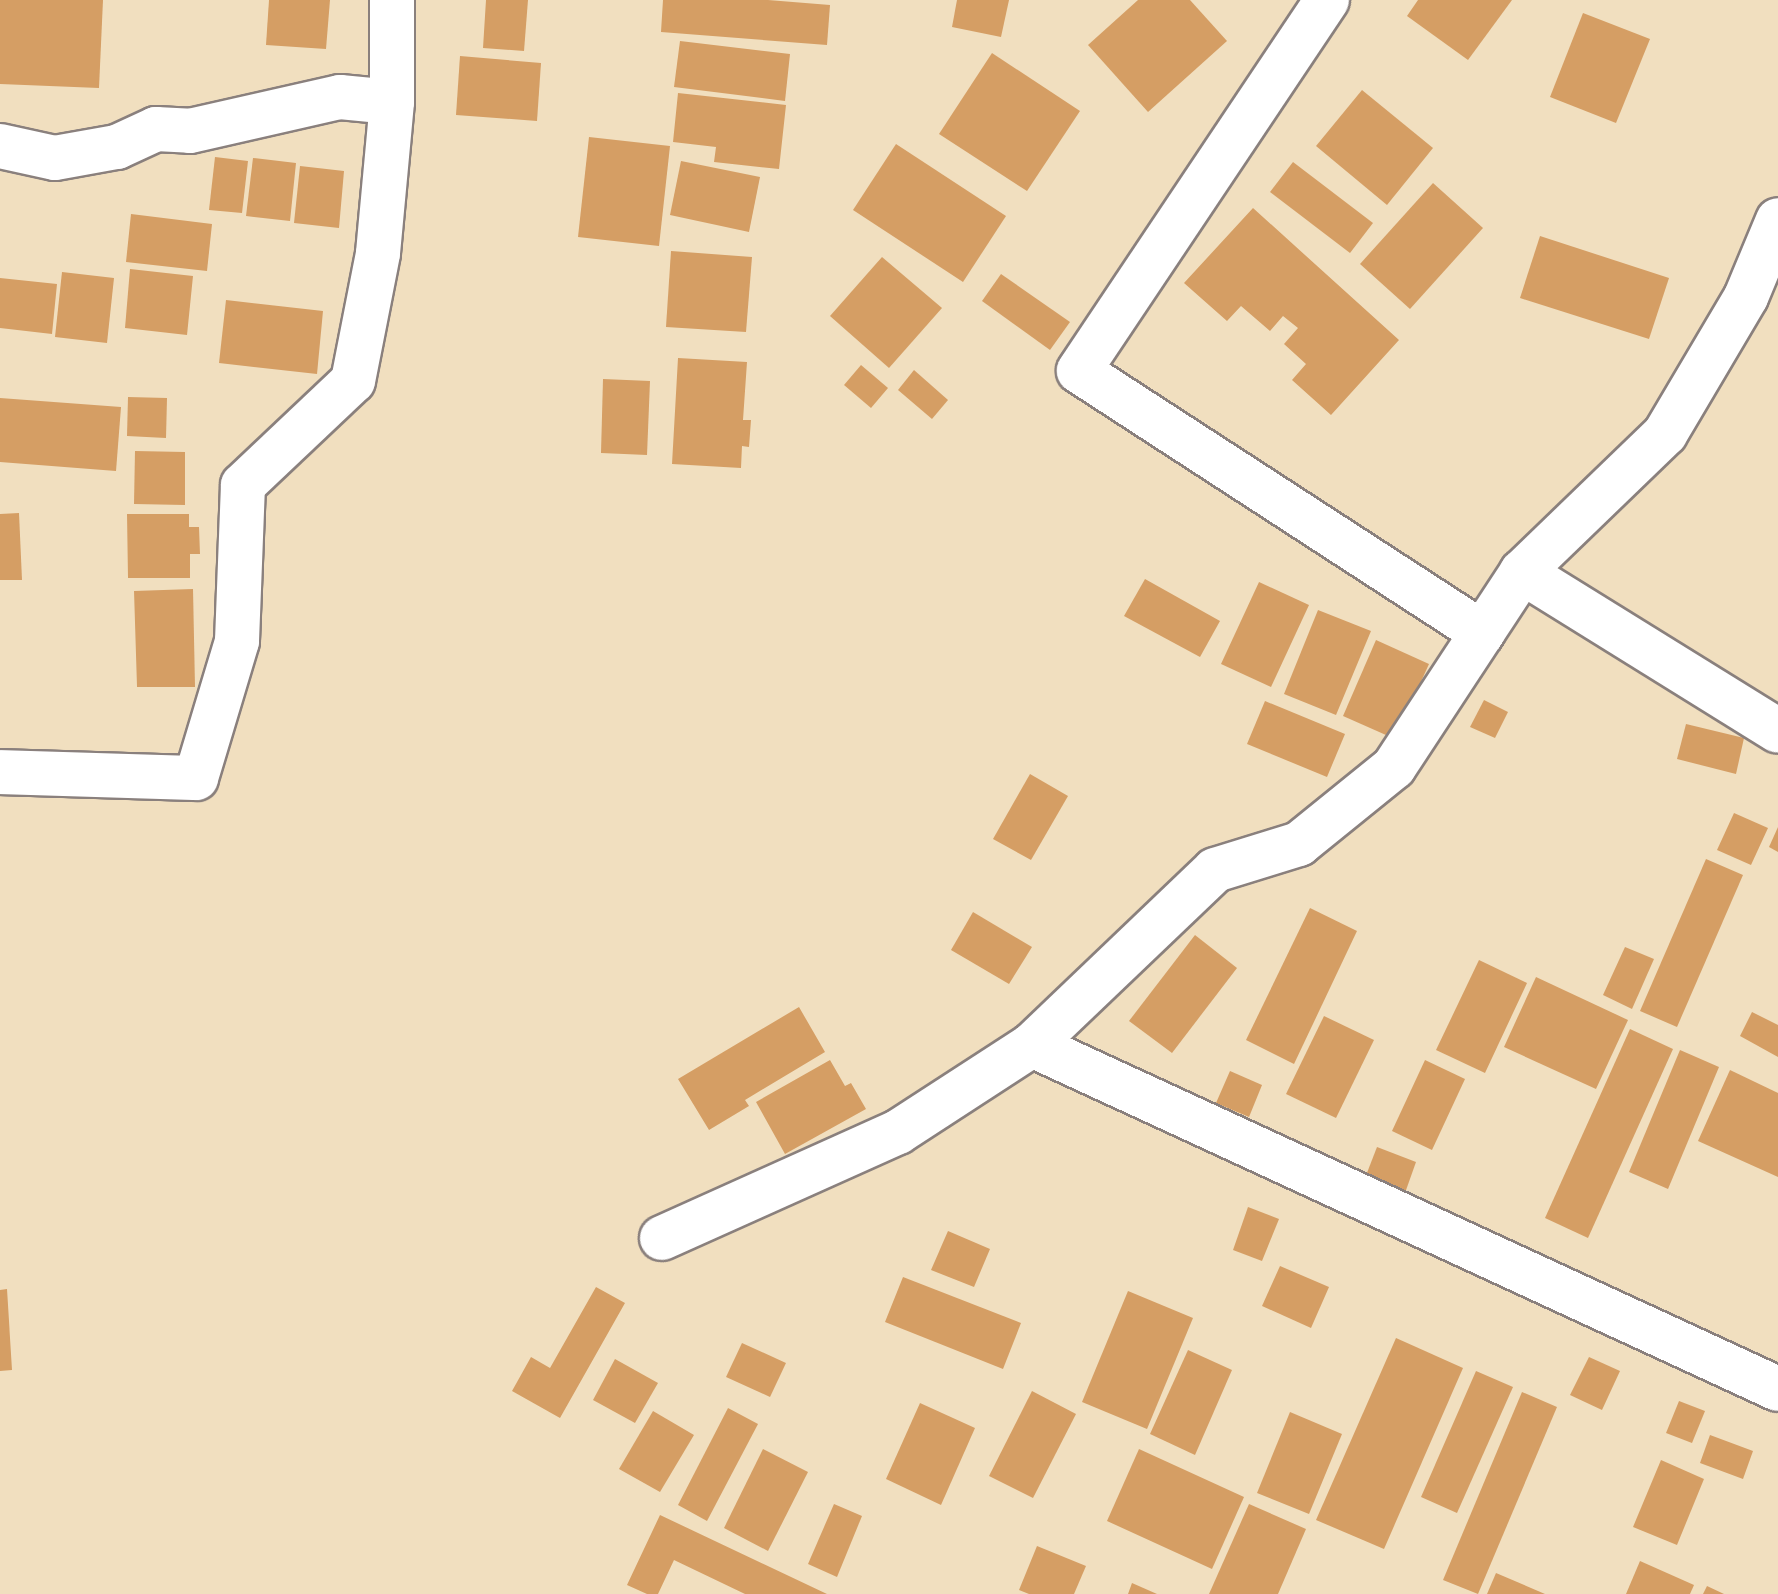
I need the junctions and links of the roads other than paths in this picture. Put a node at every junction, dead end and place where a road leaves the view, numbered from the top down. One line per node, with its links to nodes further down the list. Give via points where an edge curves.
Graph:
1 (392, 0): 3 (street)
2 (1327, 0): 7 (street, via 1079,371)
3 (392, 102): 4 (street, via 340,97 190,131 156,129 117,147 55,158); 9 (street, via 378,253 353,381 243,485 237,641 196,778)
4 (0, 146)
5 (1778, 220): 6 (street, via 1746,297 1665,434)
6 (1522, 572): 7 (street); 8 (street)
7 (1482, 633): 10 (street, via 1394,767 1299,844 1215,870)
8 (1778, 731)
9 (0, 772)
10 (1032, 1045): 11 (street, via 898,1132); 12 (street)
11 (662, 1238)
12 (1778, 1389)

